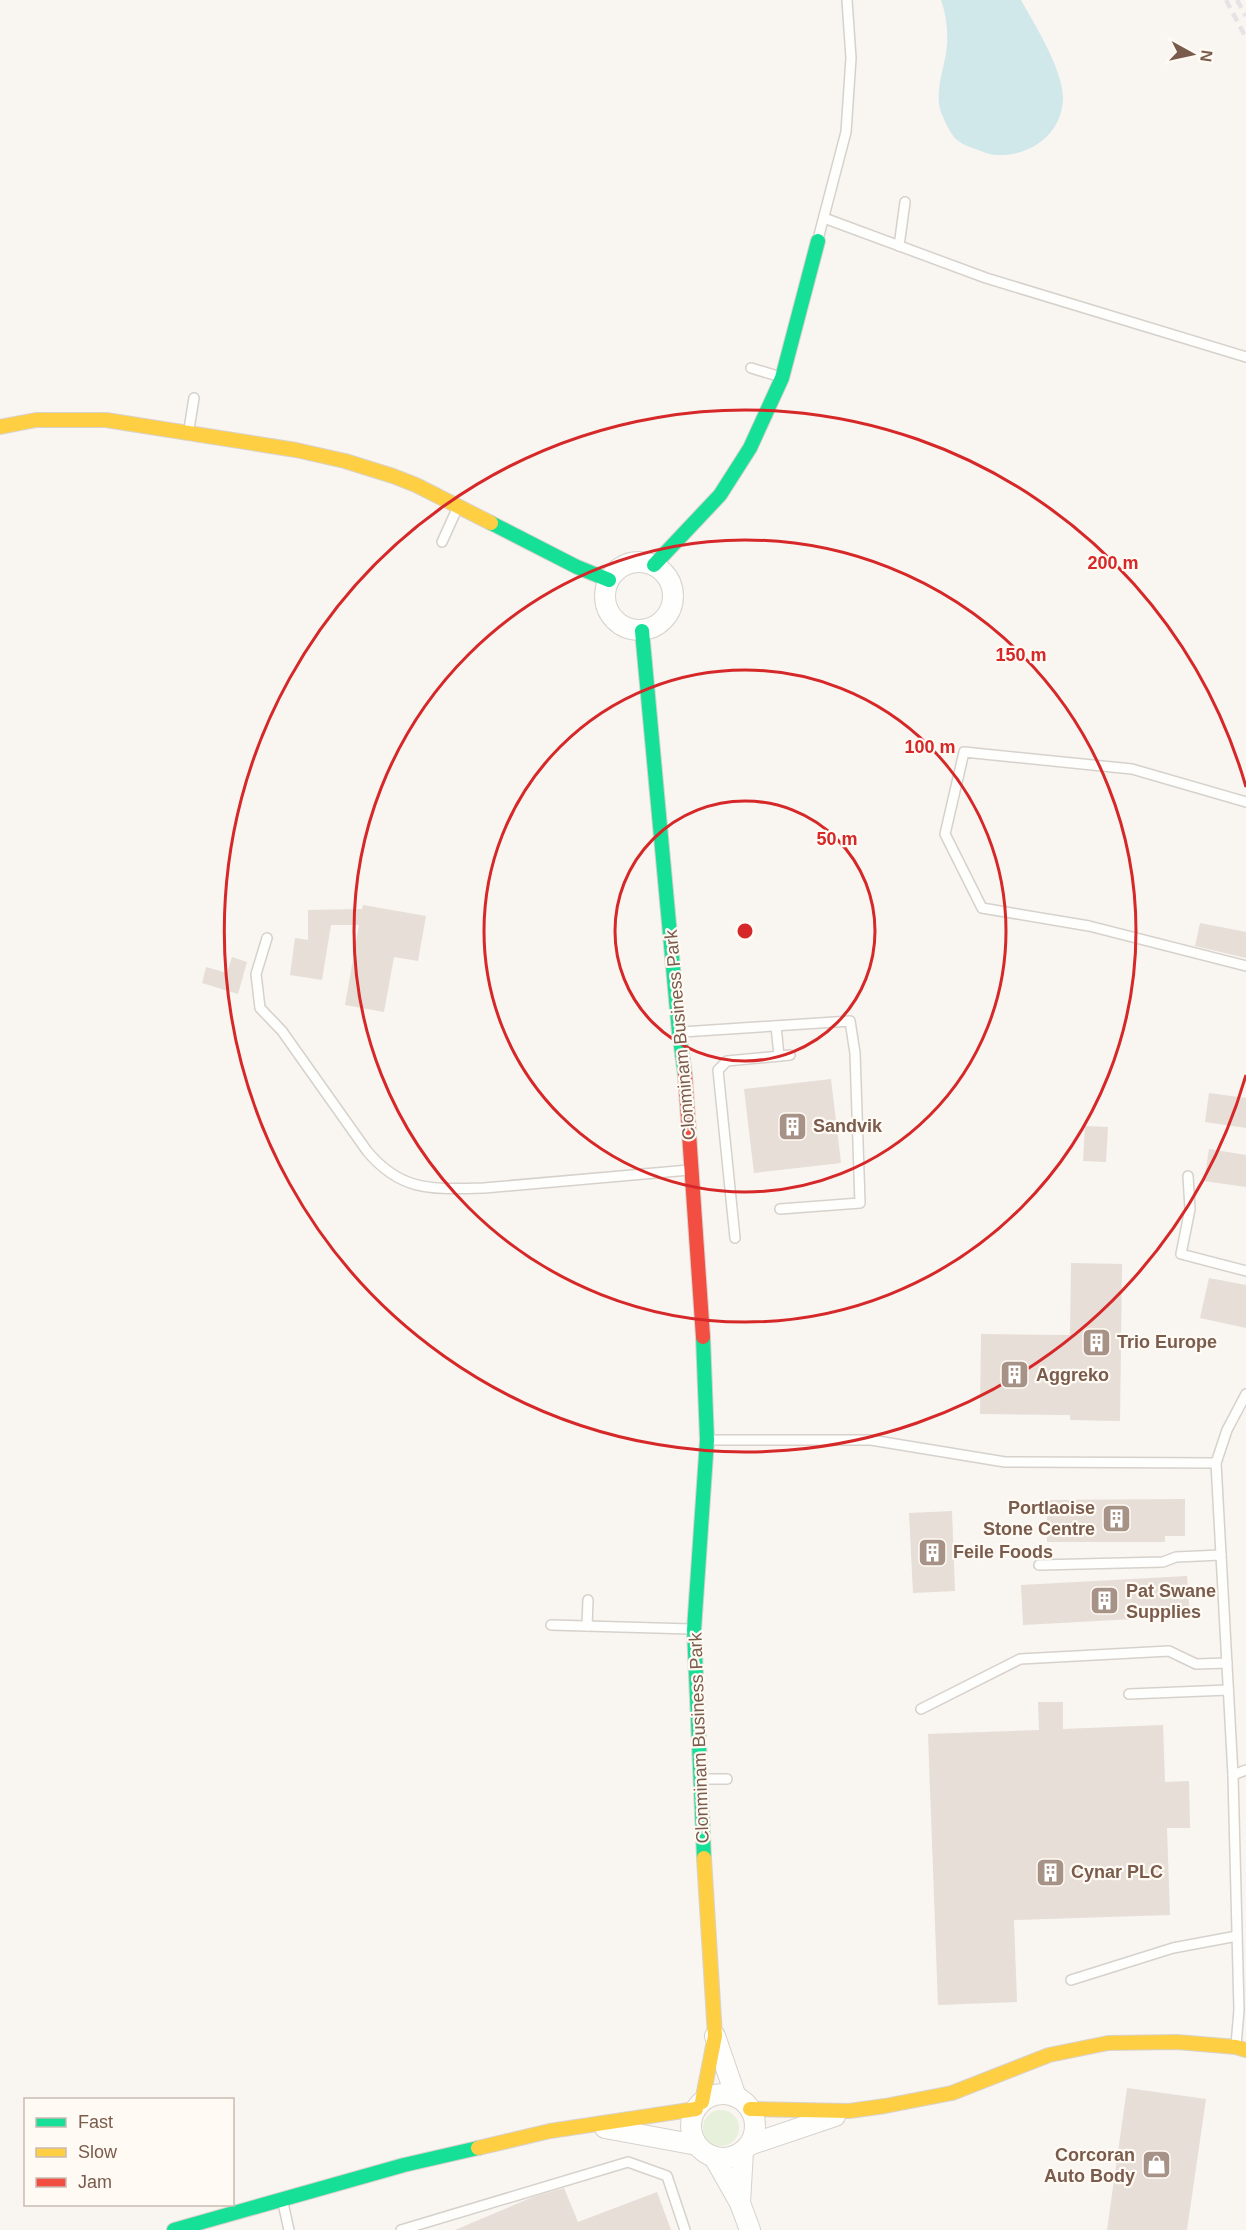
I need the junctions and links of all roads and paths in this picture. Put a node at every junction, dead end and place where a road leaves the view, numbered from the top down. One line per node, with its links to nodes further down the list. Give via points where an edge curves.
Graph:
1 (847, 0): 3 (lane, via 851,58 846,132)
2 (905, 202): 5 (lane)
3 (824, 218): 4 (lane); 5 (lane)
4 (818, 241): 8 (street)
5 (899, 246): 6 (lane, via 986,278)
6 (1246, 357)
7 (751, 368): 8 (lane)
8 (782, 378): 14 (street, via 750,448 720,495)
9 (194, 398): 11 (lane)
10 (0, 427): 11 (street, via 35,420 75,419)
11 (188, 432): 12 (street, via 357,463 388,473)
12 (459, 507): 13 (lane); 15 (street)
13 (442, 542)
14 (654, 566): 15 (street, via 644,562 624,566); 16 (street, via 670,581 673,603 662,622)
15 (609, 580): 16 (street, via 605,601 614,620)
16 (642, 631): 21 (street, Clonminam Business Park)
17 (1246, 802): 19 (lane, via 1132,769 964,752 945,834 982,908 1089,926)
18 (267, 938): 24 (lane, via 256,974 260,1008 282,1031 367,1151 393,1176 412,1185 466,1189)
19 (1246, 966)
20 (776, 1026): 21 (lane); 23 (lane); 26 (lane, via 849,1020 855,1053 860,1203)
21 (679, 1032): 24 (street, Clonminam Business Park)
22 (790, 1055): 23 (lane)
23 (778, 1056): 27 (lane, via 727,1060 718,1070)
24 (692, 1170): 30 (street, Clonminam Business Park)
25 (1188, 1176): 28 (lane, via 1190,1209 1181,1254)
26 (780, 1209)
27 (735, 1238)
28 (1246, 1271)
29 (1246, 1394): 31 (lane, via 1227,1430)
30 (706, 1440): 31 (lane, via 871,1440 1005,1462); 37 (street, Clonminam Business Park)
31 (1216, 1463): 32 (lane)
32 (1221, 1555): 33 (lane, via 1176,1557 1163,1562); 38 (lane)
33 (1039, 1565)
34 (588, 1600): 36 (lane)
35 (551, 1625): 36 (lane)
36 (587, 1626): 37 (lane)
37 (694, 1630): 44 (street, Clonminam Business Park)
38 (1227, 1663): 39 (lane); 41 (lane, via 1196,1664 1169,1651 1020,1659)
39 (1228, 1690): 40 (lane); 43 (lane)
40 (1129, 1694)
41 (921, 1709)
42 (1246, 1770): 43 (lane)
43 (1233, 1775): 46 (lane)
44 (699, 1779): 45 (lane); 48 (street, Clonminam Business Park)
45 (728, 1779)
46 (1237, 1936): 47 (lane, via 1173,1948); 49 (lane)
47 (1071, 1980)
48 (715, 2036): 50 (street, Clonminam Business Park); 51 (street, Clonminam Business Park)
49 (1241, 2049): 52 (street, via 1140,2041 1108,2043 1048,2055 952,2093)
50 (743, 2103): 51 (street, via 718,2094); 52 (street); 55 (street, via 755,2127)
51 (699, 2105): 53 (street); 54 (street, via 691,2126)
52 (849, 2111): 55 (street)
53 (592, 2126): 54 (street); 57 (street, via 550,2131)
54 (697, 2145): 56 (street)
55 (746, 2148): 56 (street, via 734,2156); 58 (street)
56 (714, 2157): 58 (street)
57 (282, 2198): 59 (street); 60 (lane)
58 (740, 2203): 63 (street)
59 (174, 2230)
60 (289, 2230)
61 (401, 2230): 62 (lane, via 628,2162 667,2176)
62 (685, 2230)
63 (750, 2230)

